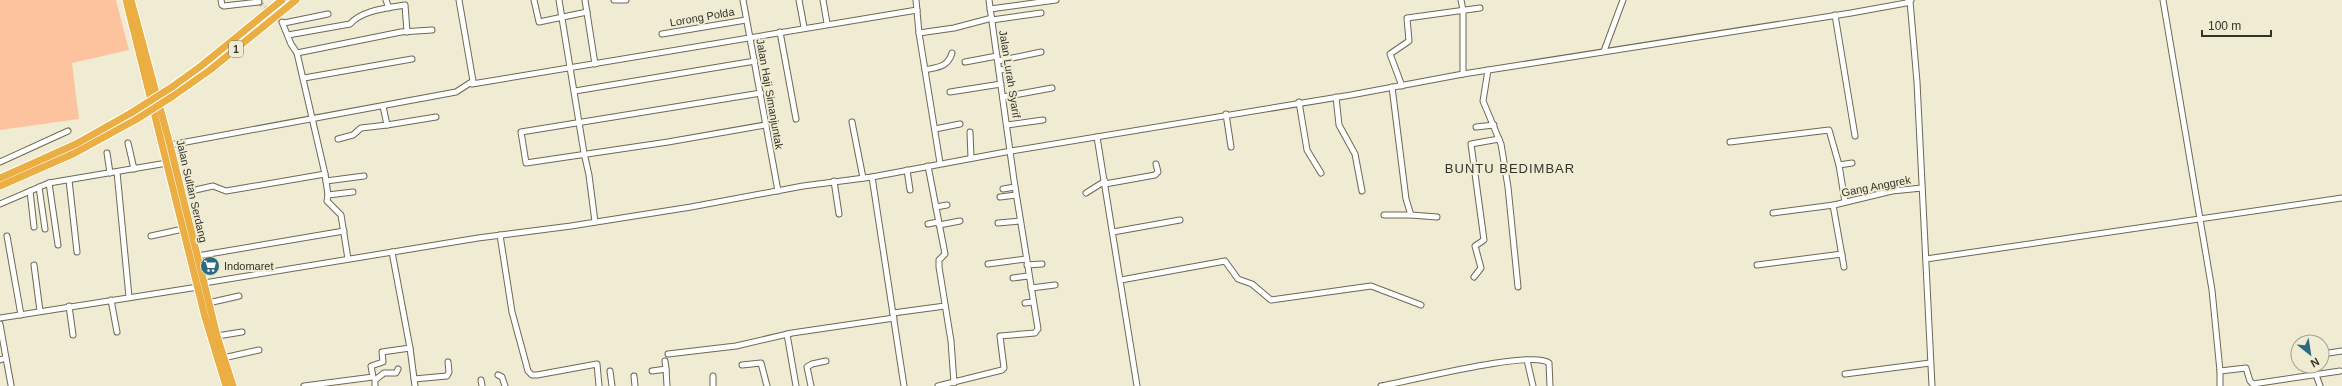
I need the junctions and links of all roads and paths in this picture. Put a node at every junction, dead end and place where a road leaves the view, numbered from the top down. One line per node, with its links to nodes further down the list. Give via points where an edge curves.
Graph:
1 (126, 0): 46 (highway, Jalan Sultan Serdang)
2 (131, 0): 46 (highway, Jalan Sultan Serdang)
3 (221, 0): 23 (street, via 224,6)
4 (282, 0): 118 (highway, 1, bridge, via 201,66 131,113 76,144)
5 (296, 0): 125 (highway, 1, bridge, via 210,70 137,119 75,153)
6 (386, 0): 25 (street)
7 (459, 0): 63 (street)
8 (534, 0): 34 (street, via 539,22)
9 (559, 0): 34 (street)
10 (585, 0): 30 (street)
11 (614, 0): 12 (street)
12 (626, 0)
13 (743, 0): 36 (street, Jalan Haji Simanjuntak)
14 (799, 0): 38 (street)
15 (823, 0): 37 (street)
16 (916, 0): 28 (street)
17 (989, 0): 27 (street, Jalan Lurah Syarif)
18 (1056, 0): 24 (street)
19 (1461, 0): 29 (street)
20 (1623, 0): 47 (street)
21 (2163, 0): 151 (street)
22 (1910, 1): 33 (street); 128 (street)
23 (259, 2)
24 (1019, 3): 27 (street)
25 (388, 8): 40 (street, via 405,6); 44 (street, via 356,18 350,24)
26 (1480, 8): 29 (street)
27 (990, 9): 35 (street, Jalan Lurah Syarif)
28 (918, 10): 37 (street); 42 (street)
29 (1463, 10): 61 (street); 65 (street, via 1407,18 1409,42 1390,54)
30 (587, 12): 34 (street); 55 (street)
31 (1041, 13): 35 (street)
32 (328, 14): 44 (street, via 283,23)
33 (1835, 15): 47 (street); 91 (street)
34 (562, 16): 56 (street)
35 (992, 19): 42 (street); 51 (street, Jalan Lurah Syarif)
36 (746, 20): 43 (street, Lorong Polda); 45 (street, Jalan Haji Simanjuntak)
37 (827, 23): 38 (street)
38 (804, 27): 41 (street)
39 (432, 30): 40 (street)
40 (402, 32): 48 (street)
41 (780, 32): 45 (street); 78 (street)
42 (919, 33): 58 (street)
43 (662, 34)
44 (288, 35): 48 (street)
45 (749, 37): 53 (street, Jalan Haji Simanjuntak); 55 (street)
46 (140, 41): 97 (highway, Jalan Sultan Serdang); 104 (highway, Jalan Sultan Serdang)
47 (1608, 51): 60 (street)
48 (298, 52): 62 (street)
49 (1041, 52): 51 (street)
50 (952, 53): 58 (street, via 950,60 944,65)
51 (998, 59): 54 (street); 59 (street, Jalan Lurah Syarif)
52 (412, 60): 62 (street)
53 (755, 61): 68 (street); 70 (street, Jalan Haji Simanjuntak)
54 (965, 62)
55 (596, 64): 56 (street)
56 (571, 68): 63 (street); 68 (street)
57 (1008, 69): 59 (street)
58 (925, 70): 88 (street)
59 (999, 70): 64 (street, Jalan Lurah Syarif)
60 (1488, 70): 61 (street); 86 (street, via 1483,96)
61 (1463, 74): 65 (street)
62 (304, 78): 77 (street)
63 (472, 84): 74 (street, via 450,93)
64 (1001, 84): 69 (street); 71 (street, Jalan Lurah Syarif)
65 (1402, 86): 66 (street)
66 (1392, 87): 72 (street); 149 (street, via 1406,199)
67 (1052, 88): 71 (street)
68 (575, 91): 80 (street)
69 (950, 92)
70 (761, 93): 80 (street); 84 (street, Jalan Haji Simanjuntak)
71 (1003, 97): 85 (street, Jalan Lurah Syarif)
72 (1336, 97): 73 (street); 133 (street, via 1338,125 1355,154)
73 (1299, 102): 75 (street); 114 (street, via 1308,150)
74 (383, 106): 77 (street); 83 (street)
75 (1226, 114): 92 (street); 98 (street)
76 (436, 117): 83 (street)
77 (312, 119): 97 (street); 115 (street)
78 (796, 119)
79 (1043, 120): 85 (street)
80 (580, 122): 101 (street); 101 (street, via 521,132 526,163)
81 (852, 122): 119 (street)
82 (960, 124): 88 (street)
83 (387, 125): 93 (street, via 361,128 353,136)
84 (765, 125): 101 (street); 132 (street, Jalan Haji Simanjuntak)
85 (1008, 125): 99 (street, Jalan Lurah Syarif)
86 (1494, 125): 87 (street); 94 (street)
87 (1476, 127)
88 (935, 129): 106 (street)
89 (68, 131): 103 (street)
90 (970, 132): 102 (street)
91 (1855, 136)
92 (1097, 137): 99 (street); 124 (street)
93 (338, 139)
94 (1499, 139): 182 (street, via 1471,144 1484,240 1474,246 1481,268); 187 (street, via 1508,187)
95 (1730, 142): 108 (street, via 1829,130)
96 (128, 143): 110 (street)
97 (170, 145): 135 (highway, Jalan Sultan Serdang)
98 (1231, 147)
99 (1011, 151): 102 (street); 127 (street, Jalan Lurah Syarif)
100 (107, 153): 113 (street)
101 (584, 153): 155 (street)
102 (971, 158): 106 (street)
103 (0, 162)
104 (167, 163): 110 (street); 161 (highway, Jalan Sultan Serdang)
105 (1852, 163): 108 (street)
106 (940, 164): 109 (street)
107 (1156, 164): 124 (street, via 1158,172 1155,175)
108 (1840, 165): 141 (street)
109 (928, 166): 111 (street); 145 (street)
110 (134, 169): 112 (street)
111 (907, 170): 117 (street); 130 (street)
112 (116, 172): 113 (street); 190 (street)
113 (110, 173): 120 (street)
114 (1321, 173)
115 (325, 174): 121 (street); 135 (street, via 226,191 213,186)
116 (364, 176): 121 (street)
117 (872, 177): 119 (street); 200 (street)
118 (0, 178)
119 (863, 178): 122 (street)
120 (69, 180): 123 (street); 168 (street)
121 (326, 181): 137 (street)
122 (834, 181): 132 (street); 147 (street)
123 (49, 183): 126 (street); 167 (street)
124 (1105, 183): 136 (street); 163 (street)
125 (0, 186)
126 (39, 187): 131 (street); 160 (street)
127 (1015, 187): 129 (street); 138 (street, Jalan Lurah Syarif)
128 (1922, 188): 141 (street, Gang Anggrek, via 1892,191); 174 (street)
129 (1003, 189)
130 (910, 190)
131 (30, 191): 142 (street); 159 (street)
132 (778, 191): 155 (street)
133 (1362, 191)
134 (353, 192): 137 (street)
135 (182, 193): 171 (highway, Jalan Sultan Serdang)
136 (1086, 193)
137 (328, 195): 162 (street, via 328,202 341,215)
138 (1016, 195): 139 (street); 154 (street, Jalan Lurah Syarif)
139 (1000, 197)
140 (2342, 198): 151 (street)
141 (1846, 202): 144 (street, Gang Anggrek)
142 (0, 204)
143 (947, 205): 145 (street)
144 (1833, 205): 146 (street, Gang Anggrek); 170 (street)
145 (936, 207): 158 (street)
146 (1773, 213)
147 (839, 214)
148 (1384, 215): 149 (street)
149 (1411, 215): 150 (street)
150 (1437, 217)
151 (2200, 218): 174 (street); 226 (street)
152 (1180, 220): 163 (street)
153 (960, 221): 158 (street)
154 (1020, 221): 156 (street); 173 (street, Jalan Lurah Syarif)
155 (595, 222): 164 (street)
156 (998, 223)
157 (928, 224): 158 (street)
158 (939, 224): 197 (street, via 945,254 938,261)
159 (34, 227)
160 (44, 229)
161 (183, 229): 166 (street); 185 (highway, Jalan Sultan Serdang)
162 (344, 231): 171 (street); 172 (street)
163 (1113, 232): 184 (street)
164 (500, 235): 169 (street); 246 (street, via 512,312 528,371 532,375 537,375 597,364)
165 (8, 236): 199 (street)
166 (151, 236)
167 (58, 245)
168 (77, 252)
169 (392, 252): 172 (street); 208 (street)
170 (1842, 254): 177 (street); 180 (street)
171 (197, 256): 185 (highway, Jalan Sultan Serdang)
172 (348, 259): 185 (street)
173 (1026, 259): 175 (street); 179 (street, Jalan Lurah Syarif)
174 (1926, 259): 220 (street, via 1930,309)
175 (988, 264)
176 (1042, 264): 179 (street)
177 (1757, 264)
178 (34, 265): 198 (street)
179 (1027, 266): 181 (street, Jalan Lurah Syarif)
180 (1844, 267)
181 (1028, 276): 183 (street); 188 (street, Jalan Lurah Syarif)
182 (1474, 277)
183 (1013, 278)
184 (1121, 280): 195 (street, via 1225,261 1238,279 1256,287 1271,300 1371,286); 256 (street)
185 (201, 285): 190 (street); 193 (highway, Jalan Sultan Serdang); 239 (highway, Jalan Sultan Serdang, via 214,350)
186 (1055, 285): 188 (street)
187 (1518, 287)
188 (1031, 288): 192 (street, Jalan Lurah Syarif)
189 (240, 296): 193 (street)
190 (129, 297): 191 (street)
191 (111, 300): 196 (street); 203 (street)
192 (1033, 302): 194 (street); 236 (street, Jalan Lurah Syarif, via 1037,332 999,336 1003,369)
193 (208, 303): 207 (highway, Jalan Sultan Serdang)
194 (1026, 303)
195 (1421, 305)
196 (68, 306): 198 (street); 206 (street)
197 (945, 306): 200 (street); 236 (street)
198 (40, 311): 199 (street)
199 (21, 315): 201 (street)
200 (894, 316): 205 (street); 254 (street)
201 (0, 318)
202 (0, 324): 213 (street)
203 (117, 332)
204 (242, 332): 207 (street)
205 (787, 334): 212 (street, via 736,346); 252 (street)
206 (73, 335)
207 (217, 336): 214 (highway, Jalan Sultan Serdang)
208 (410, 348): 233 (street, via 382,352 383,362 371,366); 234 (street)
209 (259, 350): 214 (street)
210 (2342, 352): 211 (street)
211 (2330, 353)
212 (668, 354)
213 (6, 358): 215 (street); 237 (street)
214 (223, 358): 240 (highway, Jalan Sultan Serdang)
215 (0, 360)
216 (1527, 360): 238 (street, via 1441,373); 258 (street); 259 (street, via 1544,360 1549,363)
217 (665, 361): 223 (street)
218 (826, 361): 253 (street, via 812,364 807,368)
219 (448, 362): 234 (street, via 450,372 447,376)
220 (1930, 363): 228 (street); 260 (street)
221 (742, 365): 251 (street, via 762,363)
222 (398, 369): 233 (street, via 397,373 384,373)
223 (666, 369): 224 (street); 249 (street)
224 (652, 370)
225 (610, 371): 247 (street)
226 (2220, 371): 230 (street, via 2246,368 2253,384); 261 (street)
227 (2340, 371): 230 (street)
228 (1845, 374)
229 (498, 375): 245 (street, via 502,377)
230 (2315, 375): 262 (street)
231 (634, 376): 248 (street)
232 (712, 376): 250 (street)
233 (374, 378): 241 (street); 242 (street)
234 (414, 380): 243 (street)
235 (480, 380): 244 (street)
236 (954, 383): 255 (street)
237 (11, 385)
238 (1391, 385): 257 (street)
239 (226, 386)
240 (233, 386)
241 (304, 386)
242 (375, 386)
243 (415, 386)
244 (482, 386)
245 (505, 386)
246 (599, 386)
247 (612, 386)
248 (635, 386)
249 (667, 386)
250 (713, 386)
251 (767, 386)
252 (796, 386)
253 (811, 386)
254 (904, 386)
255 (938, 386)
256 (1138, 386)
257 (1381, 386)
258 (1533, 386)
259 (1550, 386)
260 (1932, 386)
261 (2220, 386)
262 (2320, 386)

